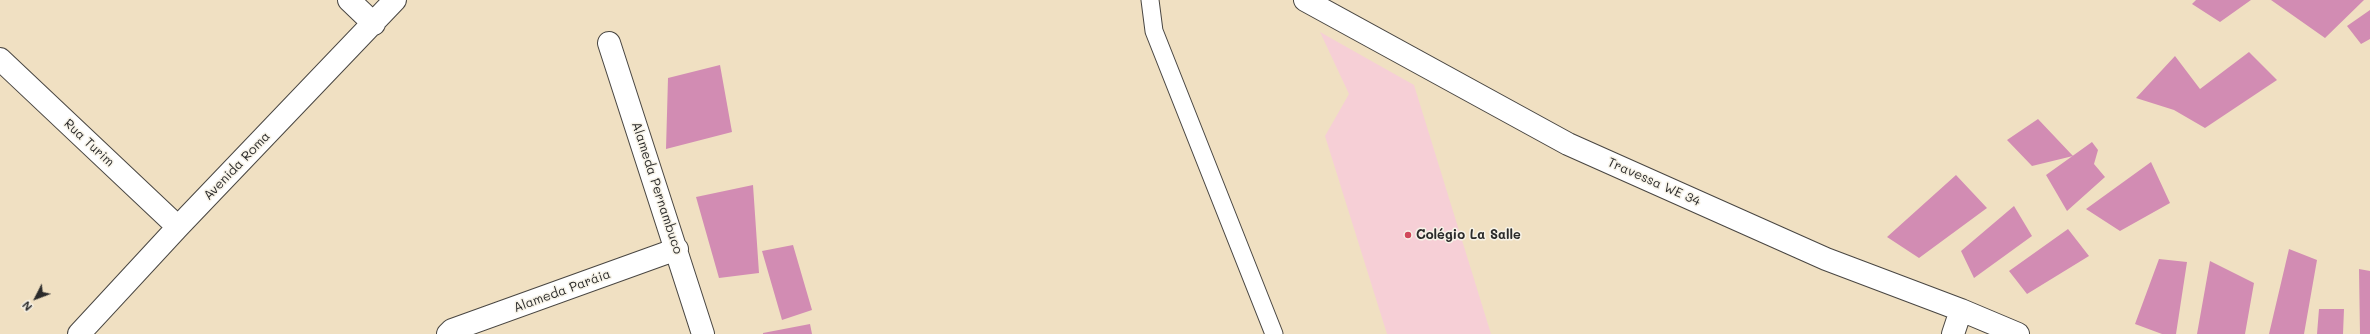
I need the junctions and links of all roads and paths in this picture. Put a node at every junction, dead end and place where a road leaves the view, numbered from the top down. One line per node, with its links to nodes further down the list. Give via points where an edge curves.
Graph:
1 (349, 0): 5 (street)
2 (396, 0): 5 (street, Avenida Roma)
3 (1150, 0): 14 (lane, via 1154,31)
4 (1305, 0): 10 (street, Travessa WE 34, via 1568,144 1826,259)
5 (374, 24): 8 (street, Avenida Roma)
6 (609, 43): 9 (street, Alameda Pernambuco)
7 (0, 59): 8 (street, Rua Turim)
8 (178, 227): 11 (street, Avenida Roma)
9 (677, 249): 12 (street, Alameda Paráia, via 452,330); 13 (street, Alameda Pernambuco)
10 (1961, 310): 15 (street); 16 (street, Travessa WE 34)
11 (79, 334)
12 (448, 334)
13 (703, 334)
14 (1274, 334)
15 (1952, 334)
16 (2018, 334)

